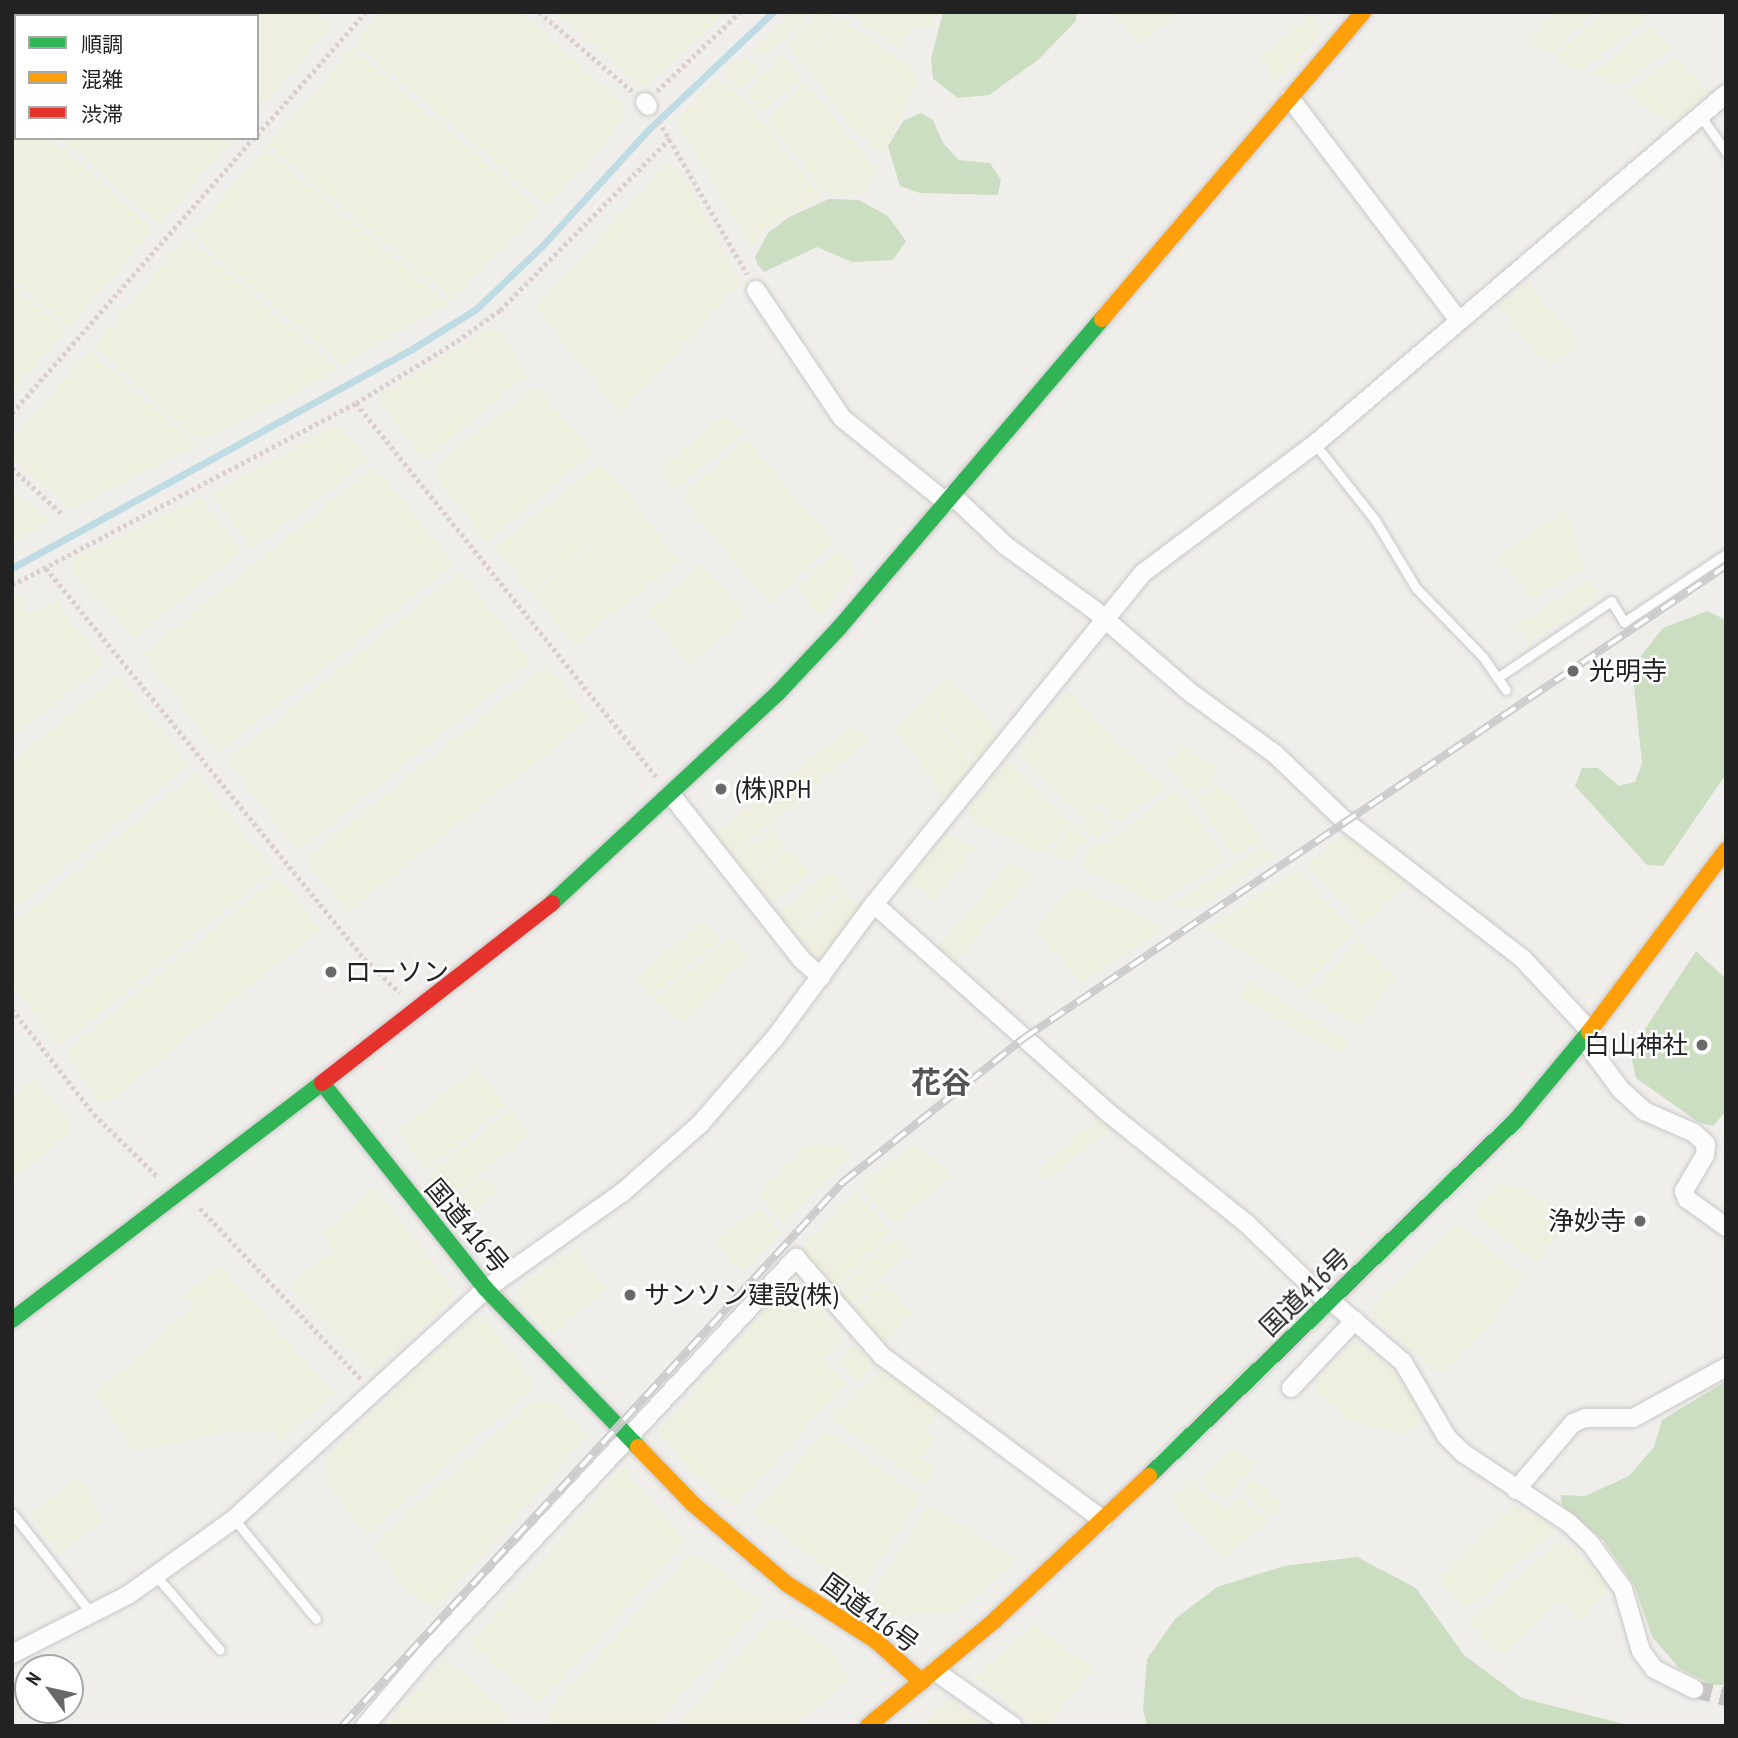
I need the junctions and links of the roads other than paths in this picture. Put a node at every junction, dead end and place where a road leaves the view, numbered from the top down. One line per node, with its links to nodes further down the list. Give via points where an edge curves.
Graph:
1 (1363, 12): 3 (main road)
2 (1726, 94): 4 (street)
3 (1290, 97): 7 (street); 9 (main road)
4 (1702, 118): 5 (lane); 7 (street)
5 (1726, 152)
6 (756, 290): 9 (street, via 842,418)
7 (1458, 319): 8 (street)
8 (1315, 444): 11 (street, via 1143,573); 12 (lane, via 1375,520 1416,588)
9 (949, 498): 11 (street); 14 (main road, via 830,638)
10 (1726, 554): 12 (lane, via 1625,622 1611,601)
11 (1106, 621): 16 (street); 18 (street, via 1191,693 1275,754 1346,822 1522,958)
12 (1497, 678): 13 (lane)
13 (1506, 690)
14 (672, 796): 17 (street, via 801,960); 19 (main road, via 558,898)
15 (1726, 850): 18 (main road, 国道416号)
16 (874, 904): 17 (street); 22 (street, via 1107,1111 1247,1224)
17 (821, 977): 21 (street, via 700,1124 623,1192)
18 (1588, 1036): 20 (street, via 1621,1090 1644,1111 1695,1133 1706,1144 1705,1155 1684,1191 1687,1199); 22 (main road, 国道416号, via 1516,1119)
19 (323, 1083): 21 (main road, 国道416号); 23 (main road)
20 (1726, 1227)
21 (486, 1289): 27 (main road, 国道416号); 30 (street)
22 (1330, 1302): 24 (street); 31 (main road, 国道416号)
23 (12, 1320)
24 (1355, 1320): 26 (street); 28 (street, via 1404,1362 1447,1436)
25 (1726, 1367): 28 (street, via 1633,1418 1586,1418 1573,1423)
26 (1291, 1388)
27 (629, 1437): 31 (street, via 796,1258 882,1356); 37 (main road, 国道416号, via 730,1539 787,1584); 39 (street)
28 (1516, 1490): 38 (street, via 1569,1523 1590,1543 1623,1590 1641,1651 1654,1669)
29 (12, 1513): 33 (lane)
30 (234, 1520): 32 (street); 34 (lane)
31 (1103, 1520): 37 (main road, 国道416号)
32 (157, 1577): 33 (street); 35 (lane)
33 (91, 1613): 36 (street)
34 (316, 1619)
35 (220, 1650)
36 (12, 1654)
37 (929, 1677): 40 (main road); 41 (street)
38 (1694, 1689)
39 (365, 1726)
40 (868, 1726)
41 (1013, 1726)

